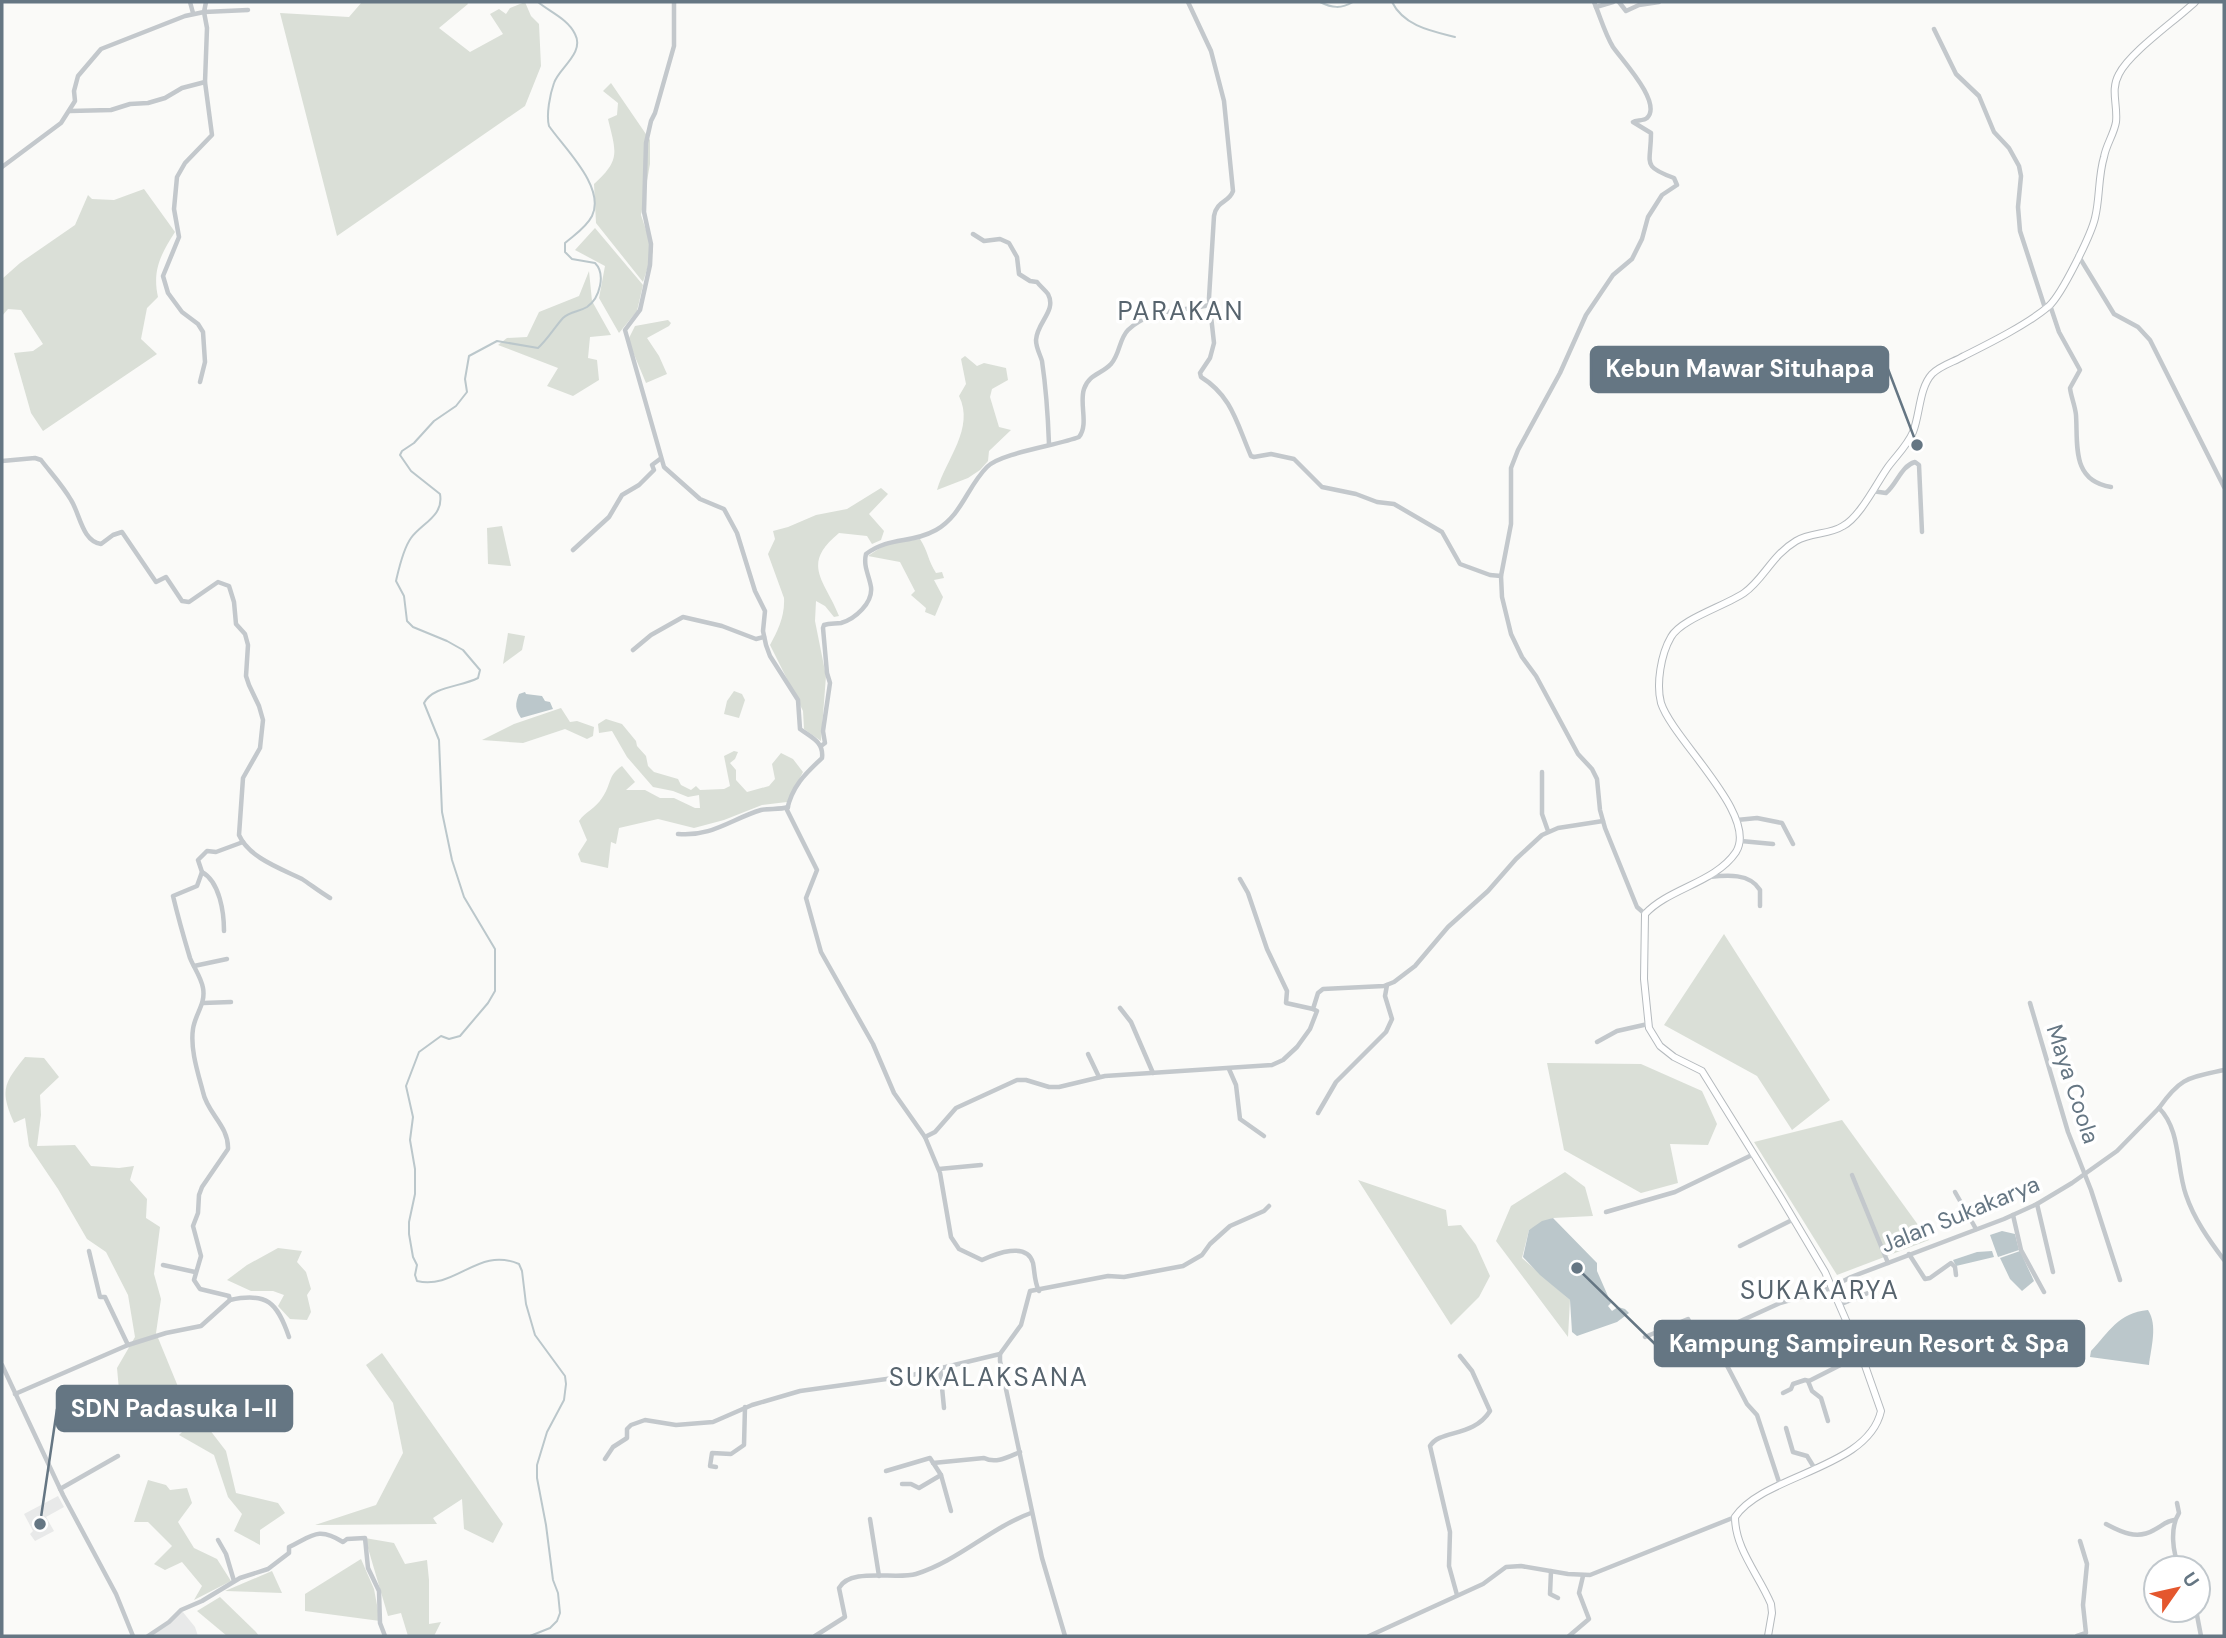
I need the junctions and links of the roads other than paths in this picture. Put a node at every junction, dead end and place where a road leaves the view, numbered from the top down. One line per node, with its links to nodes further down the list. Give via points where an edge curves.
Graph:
1 (190, 2): 12 (street)
2 (206, 2): 11 (street)
3 (674, 2): 23 (street, via 673,55 646,143 650,265 640,310 625,330)
4 (1188, 2): 19 (street, via 1211,51 1224,102 1233,191 1217,206 1214,216)
5 (1613, 2): 9 (street)
6 (1619, 2): 7 (street, via 1626,10)
7 (1659, 2)
8 (2195, 2): 18 (main road, via 2130,57 2119,73 2114,90 2116,121 2102,161 2095,218)
9 (1595, 4): 30 (street, via 1612,45 1650,103 1649,116 1633,122 1651,133 1651,166 1675,178 1677,185 1647,216 1632,259 1614,275 1586,315 1518,450 1511,468 1511,523)
10 (248, 10): 11 (street)
11 (204, 12): 12 (street); 14 (street)
12 (193, 13): 15 (street, via 101,49 78,76)
13 (1934, 29): 20 (street, via 1956,74 1979,96 1994,132 2019,166 2020,231)
14 (205, 82): 15 (street, via 148,103); 21 (street, via 212,135 177,177 174,209 179,237 163,275 168,293 203,332 205,362)
15 (70, 111): 16 (street, via 61,123)
16 (2, 167)
17 (973, 234): 22 (street, via 984,241 1009,243 1017,257 1018,274 1047,292 1049,312 1039,325 1036,343 1045,385)
18 (2078, 255): 20 (main road); 26 (street, via 2114,314 2138,327 2150,340)
19 (1210, 305): 22 (street, via 1153,314 1126,331 1112,363 1093,374 1085,386 1082,433); 30 (street, via 1213,351 1200,375 1222,393 1251,456 1294,459 1322,486 1391,503 1442,533 1460,564)
20 (2047, 307): 25 (street, via 2080,370 2070,387 2078,459 2084,473); 27 (main road, via 1930,376 1913,432)
21 (200, 382)
22 (1049, 444): 33 (street, via 989,465 939,529 908,541 887,542 866,554 869,598 856,615 822,628 830,683 822,731 825,743)
23 (660, 459): 29 (street); 31 (street, via 668,472 700,499 727,514 765,611)
24 (2, 461): 41 (street, via 41,460 74,504 90,539 101,544 122,532 156,582 166,578 183,601 189,602 218,582 229,586 236,624 248,645 248,685 263,720 260,748 243,778 238,826)
25 (2111, 487)
26 (2224, 487)
27 (1871, 491): 28 (street, via 1886,493 1907,465 1919,465); 36 (main road, via 1850,522 1789,546 1745,592 1681,626 1665,650 1660,688 1664,710)
28 (1922, 532)
29 (573, 550)
30 (1501, 576): 37 (street, via 1504,607 1516,645 1578,754 1592,769)
31 (764, 637): 32 (street, via 756,639 683,617); 33 (street, via 770,656 798,700 800,729)
32 (633, 650)
33 (821, 746): 35 (street, via 822,758 797,783)
34 (1542, 772): 38 (street, via 1542,814)
35 (788, 807): 39 (street, via 763,810 694,835); 69 (street, via 817,870 806,898 821,952 873,1044 894,1093)
36 (1737, 820): 40 (main road); 43 (street, via 1782,823)
37 (1603, 821): 38 (street); 49 (street, via 1619,868 1637,907)
38 (1548, 831): 53 (street, via 1448,927 1415,966)
39 (678, 834)
40 (1741, 841): 42 (street); 45 (main road, via 1733,856)
41 (243, 842): 44 (street, via 207,851 198,860); 47 (street, via 269,863)
42 (1773, 844)
43 (1794, 844)
44 (202, 872): 50 (street, via 218,895); 52 (street, via 197,886 173,896)
45 (1705, 877): 48 (street, via 1733,875 1752,881 1760,890); 49 (main road)
46 (1240, 879): 58 (street, via 1287,991 1286,1003)
47 (330, 898)
48 (1760, 906)
49 (1645, 914): 59 (main road)
50 (224, 931)
51 (226, 959): 52 (street)
52 (194, 966): 55 (street)
53 (1387, 985): 58 (street, via 1323,989); 67 (street, via 1385,996 1392,1019 1386,1032 1336,1082)
54 (231, 1002): 55 (street)
55 (203, 1003): 88 (street, via 193,1028 196,1061 207,1107 219,1122 229,1149 199,1195 193,1226 201,1256)
56 (2030, 1003): 73 (street, Maya Coola)
57 (1120, 1008): 64 (street)
58 (1313, 1009): 62 (street, via 1317,1011 1311,1029 1283,1060)
59 (1648, 1024): 60 (street, via 1617,1031); 70 (main road, via 1660,1046 1702,1071)
60 (1597, 1042)
61 (1088, 1054): 65 (street)
62 (1229, 1069): 64 (street); 68 (street, via 1241,1119)
63 (2224, 1070): 66 (street, Jalan Sukakarya, via 2183,1081)
64 (1153, 1073): 65 (street)
65 (1099, 1077): 69 (street, via 1059,1087 1017,1080 956,1108)
66 (2159, 1108): 73 (street, Jalan Sukakarya, via 2117,1152); 85 (street, via 2171,1126 2189,1204)
67 (1318, 1113)
68 (1264, 1136)
69 (925, 1137): 72 (street)
70 (1754, 1154): 78 (street, via 1675,1192); 80 (main road)
71 (981, 1165): 72 (street)
72 (939, 1170): 93 (street, via 951,1237 959,1249 982,1260 1005,1250 1026,1255 1033,1262)
73 (2085, 1174): 76 (street, Jalan Sukakarya); 91 (street, Maya Coola)
74 (1852, 1175): 86 (street)
75 (1955, 1192): 81 (street)
76 (2037, 1204): 79 (street, Jalan Sukakarya); 89 (street)
77 (1269, 1206): 93 (street, via 1230,1226 1202,1255 1183,1266)
78 (1606, 1212)
79 (2013, 1215): 81 (street, Jalan Sukakarya); 94 (street, via 2021,1250)
80 (1794, 1219): 82 (street); 92 (main road)
81 (1976, 1229): 84 (street, Jalan Sukakarya)
82 (1740, 1246)
83 (89, 1251): 102 (street, via 100,1297 105,1297)
84 (1909, 1254): 86 (street, Jalan Sukakarya); 90 (street, via 1926,1279 1951,1263)
85 (2224, 1260)
86 (1888, 1263): 92 (street, Jalan Sukakarya)
87 (163, 1265): 88 (street)
88 (195, 1272): 96 (street, via 200,1289)
89 (2053, 1272)
90 (1956, 1275)
91 (2120, 1280)
92 (1831, 1286): 97 (main road); 98 (street, Jalan Sukakarya, via 1780,1303)
93 (1039, 1291): 105 (street, via 1030,1292 1021,1325)
94 (2044, 1292)
95 (1868, 1293): 97 (street)
96 (230, 1300): 99 (street, via 254,1296 267,1300); 102 (street, via 201,1326)
97 (1839, 1305): 101 (main road)
98 (1715, 1336): 100 (street, via 1700,1341 1688,1319); 126 (street, via 1747,1404 1757,1415)
99 (289, 1337)
100 (1645, 1337)
101 (1853, 1338): 104 (street); 106 (main road)
102 (128, 1345): 112 (street)
103 (1889, 1345): 106 (street)
104 (1825, 1349)
105 (1000, 1354): 109 (street); 117 (street)
106 (1861, 1355): 110 (street); 122 (main road, via 1880,1404 1880,1416 1860,1443)
107 (1460, 1356): 142 (street, via 1490,1411 1473,1428 1437,1439 1430,1446 1450,1532 1449,1566)
108 (2, 1364): 112 (street)
109 (940, 1367): 113 (street, via 800,1391); 114 (street)
110 (1808, 1381): 111 (street, via 1793,1384); 115 (street, via 1821,1398)
111 (1783, 1393)
112 (15, 1394): 127 (street)
113 (744, 1407): 119 (street, via 706,1423 638,1422 627,1429 628,1438); 121 (street, via 744,1445 732,1454 712,1453 710,1466)
114 (944, 1408)
115 (1828, 1420)
116 (1786, 1428): 122 (street, via 1793,1452 1807,1456)
117 (1020, 1452): 120 (street, via 1001,1460); 130 (street)
118 (118, 1456): 127 (street)
119 (605, 1459)
120 (933, 1463): 123 (street, via 929,1457); 124 (street)
121 (716, 1467)
122 (1815, 1469): 126 (main road)
123 (886, 1471)
124 (941, 1475): 125 (street, via 919,1488); 129 (street)
125 (902, 1484)
126 (1780, 1486): 131 (main road)
127 (60, 1489): 144 (street, via 117,1594)
128 (2177, 1503): 133 (street, via 2179,1513)
129 (951, 1511)
130 (1031, 1513): 139 (street, via 917,1574); 148 (street)
131 (1735, 1517): 140 (street); 151 (main road, via 1745,1555 1771,1604)
132 (870, 1518): 139 (street)
133 (2174, 1520): 134 (street, via 2138,1534); 137 (street)
134 (2106, 1524)
135 (218, 1540): 141 (street)
136 (2080, 1541): 152 (street, via 2087,1564 2086,1633)
137 (2174, 1554)
138 (1550, 1571): 140 (street); 142 (street, via 1506,1567); 143 (street, via 1550,1594)
139 (879, 1576): 147 (street, via 854,1577 840,1584 845,1617)
140 (1583, 1576): 150 (street, via 1579,1593 1588,1619)
141 (234, 1581): 145 (street, via 181,1610); 146 (street, via 268,1569 289,1553 289,1547 313,1534 321,1532 343,1542 365,1538)
142 (1457, 1595): 149 (street)
143 (1558, 1598)
144 (134, 1636)
145 (148, 1636)
146 (385, 1636)
147 (816, 1636)
148 (1065, 1636)
149 (1369, 1636)
150 (1569, 1636)
151 (1768, 1636)
152 (2077, 1636)

